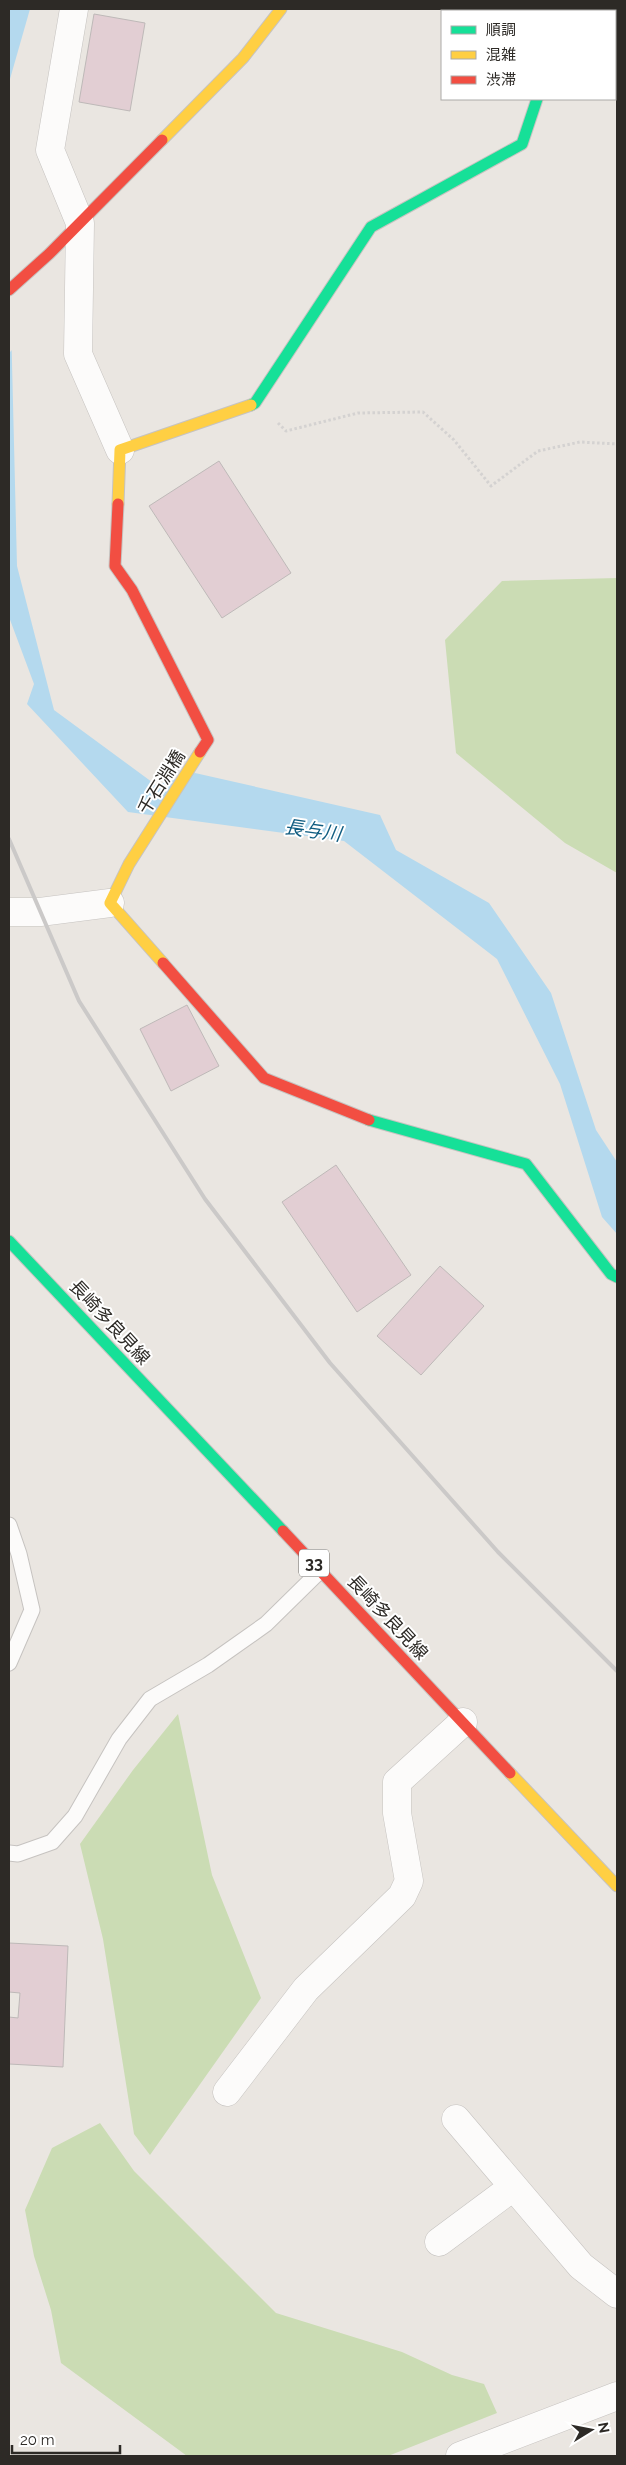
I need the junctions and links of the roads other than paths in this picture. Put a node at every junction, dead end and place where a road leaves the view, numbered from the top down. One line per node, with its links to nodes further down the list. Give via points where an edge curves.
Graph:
1 (74, 9): 4 (street, via 50,150)
2 (281, 9): 4 (street, via 243,58)
3 (537, 100): 6 (street, via 522,144 371,227 255,403)
4 (80, 223): 5 (street); 6 (street, via 78,354)
5 (9, 290)
6 (120, 450): 7 (street, 千石淵橋, via 115,566 132,590 208,740 128,864)
7 (110, 903): 8 (street, via 40,912); 10 (street, via 264,1078 352,1115 526,1164 611,1274)
8 (9, 912)
9 (9, 1241): 12 (street, 長崎多良見線 / 33)
10 (617, 1277)
11 (9, 1525): 13 (lane, via 32,1610)
12 (321, 1570): 14 (street, 長崎多良見線 / 33); 15 (lane, via 266,1624 208,1665 150,1699 119,1739 75,1816 52,1842 18,1854)
13 (9, 1663)
14 (463, 1722): 16 (street, 長崎多良見線 / 33); 17 (street, via 397,1782 397,1812 409,1881 402,1896 306,1989)
15 (9, 1853)
16 (617, 1886)
17 (227, 2092)
18 (456, 2119): 19 (street)
19 (513, 2187): 20 (street); 21 (street, via 581,2266)
20 (439, 2242)
21 (617, 2294)
22 (617, 2396): 23 (street)
23 (460, 2456)

